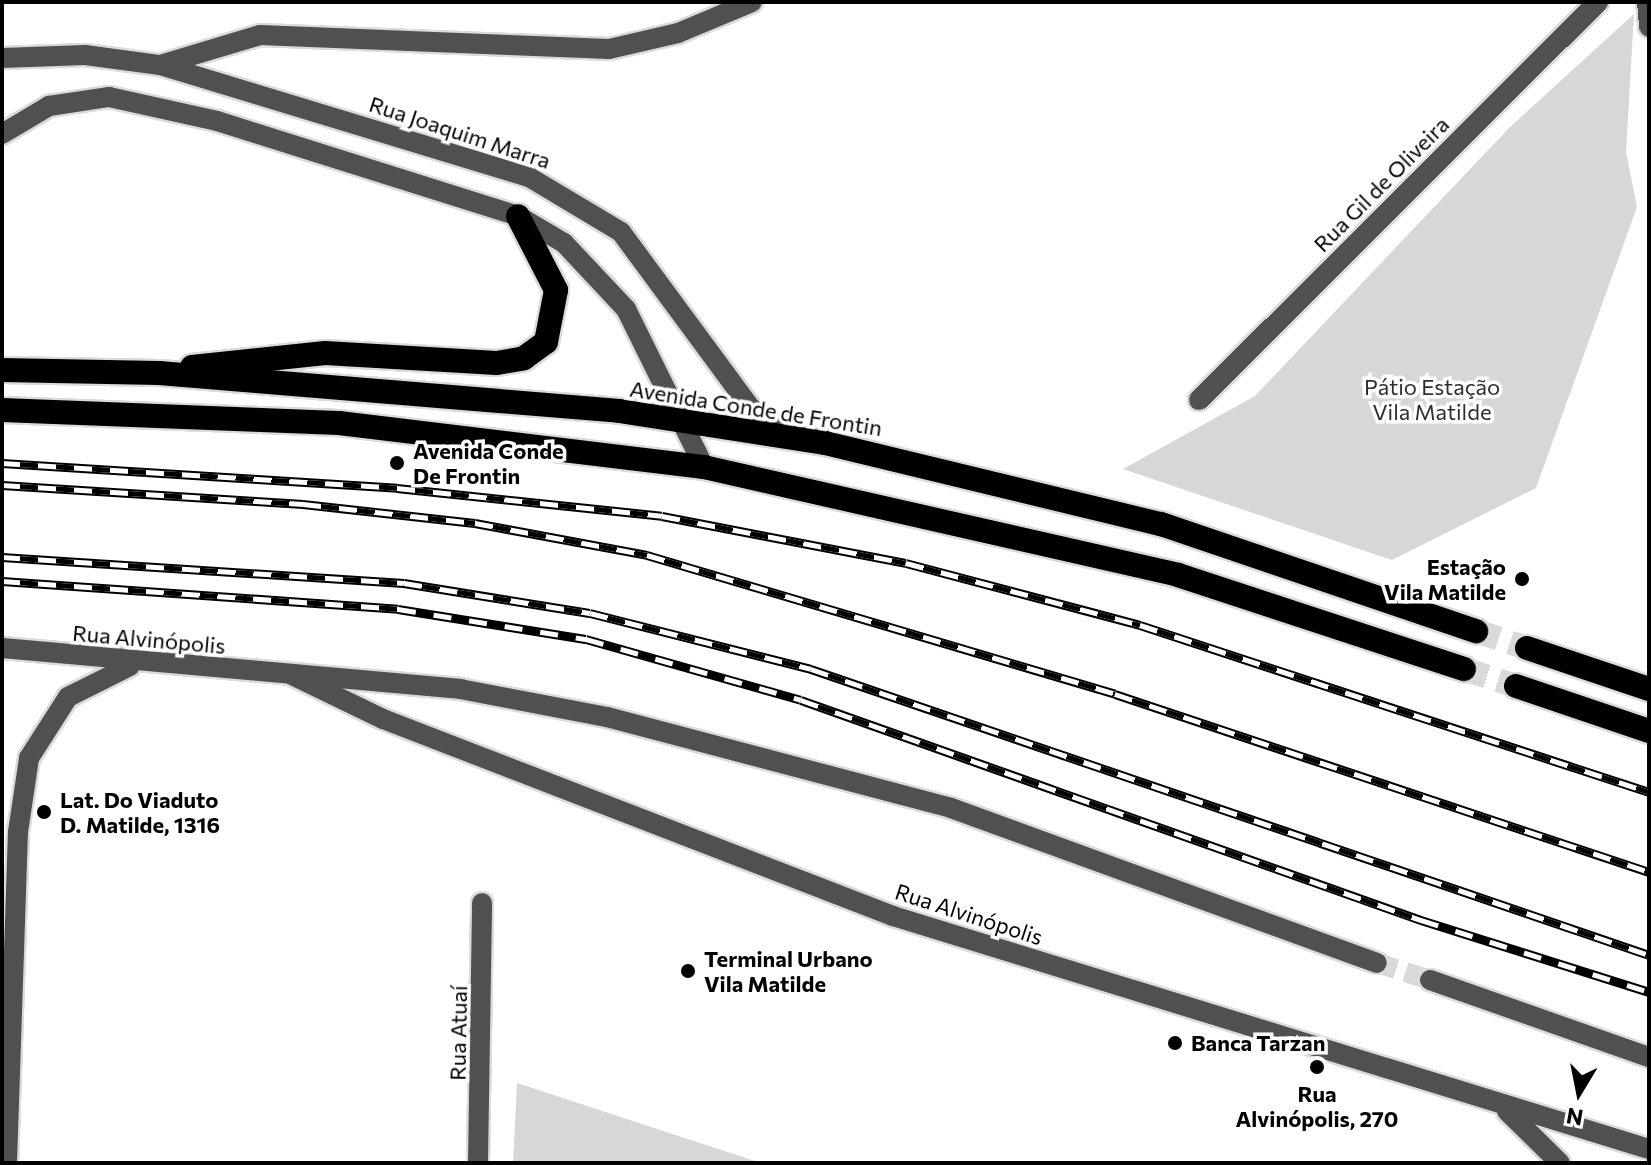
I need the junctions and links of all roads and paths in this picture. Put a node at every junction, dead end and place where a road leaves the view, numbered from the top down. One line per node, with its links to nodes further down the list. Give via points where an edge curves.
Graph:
1 (752, 2): 6 (street, via 678,33 609,49 260,35)
2 (1598, 2): 11 (street, Rua Gil de Oliveira)
3 (1647, 2): 4 (street)
4 (1649, 27)
5 (4, 60): 6 (street, Rua Joaquim Marra, via 85,55)
6 (160, 65): 14 (street, Rua Joaquim Marra, via 483,160 580,201 647,260 750,407)
7 (2, 134): 8 (street, via 49,106 109,97 217,121)
8 (518, 216): 10 (highway, via 556,290 546,342 524,358 497,363 325,353); 13 (street, via 564,243 626,309)
9 (2, 370): 10 (highway, Avenida Conde de Frontin)
10 (159, 373): 13 (highway, Avenida Conde de Frontin)
11 (1199, 400)
12 (2, 410): 15 (highway, via 339,423)
13 (681, 420): 14 (highway, Avenida Conde de Frontin); 15 (street)
14 (792, 437): 16 (highway, Avenida Conde de Frontin, via 1161,524)
15 (704, 467): 20 (highway, via 1178,575)
16 (1476, 631)
17 (2, 648): 19 (street, Rua Alvinópolis)
18 (1527, 648): 23 (highway)
19 (134, 665): 21 (street, Rua Alvinópolis); 26 (street, via 68,697 38,734)
20 (1464, 669)
21 (292, 675): 27 (street, Rua Alvinópolis, via 460,689 792,761 951,808); 32 (street, Rua Alvinópolis, via 383,719 893,916)
22 (1516, 686): 24 (highway)
23 (1649, 689)
24 (1649, 731)
25 (482, 903): 35 (street, Rua Atuaí)
26 (8, 909): 34 (street)
27 (1377, 963)
28 (1430, 980): 29 (street)
29 (1598, 1040): 30 (street); 31 (street)
30 (1649, 1057)
31 (1649, 1068)
32 (1504, 1109): 33 (street, Rua Alvinópolis); 36 (street)
33 (1649, 1149)
34 (7, 1163)
35 (478, 1163)
36 (1560, 1163)

